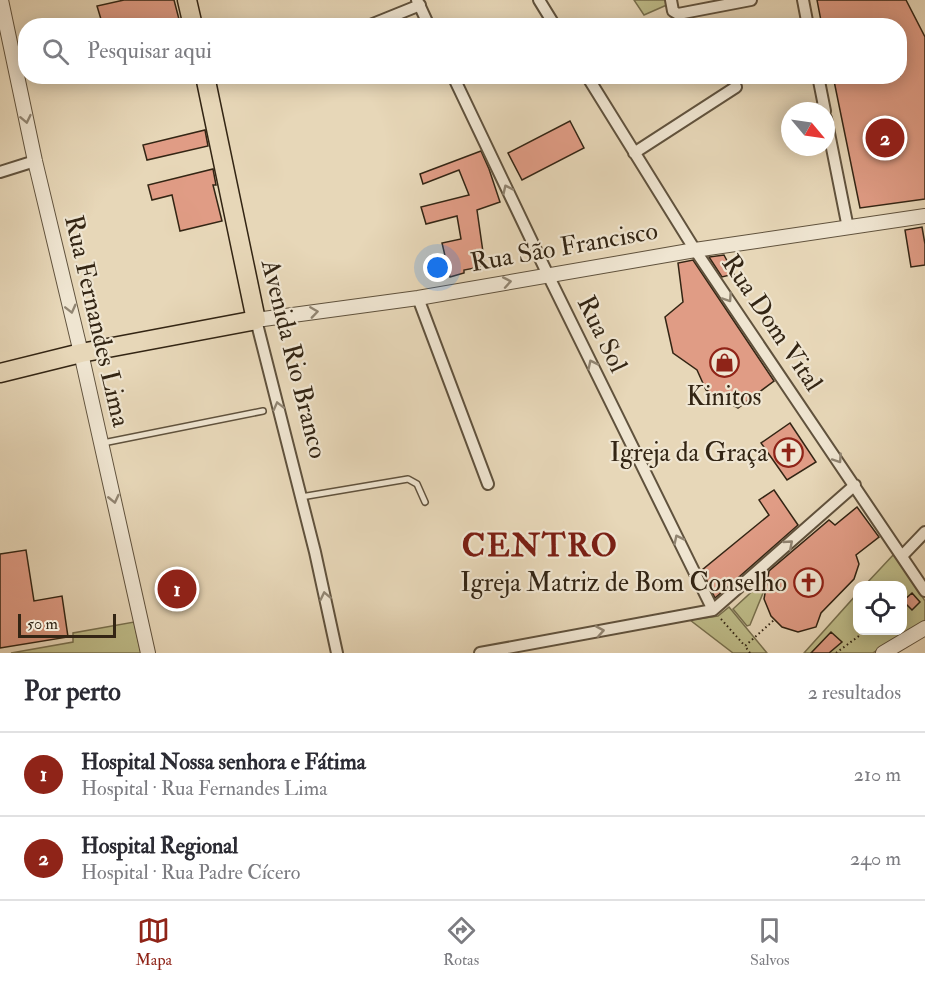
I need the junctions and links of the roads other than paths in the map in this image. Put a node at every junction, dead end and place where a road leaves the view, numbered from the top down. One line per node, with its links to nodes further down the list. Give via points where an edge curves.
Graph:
1 (1, 0): 13 (street, Rua Fernandes Lima, one-way to 13)
2 (187, 0): 8 (main road)
3 (539, 0): 11 (street)
4 (671, 0): 5 (street, via 673,12 678,14)
5 (751, 0)
6 (802, 0): 12 (street)
7 (418, 3): 9 (street); 10 (street)
8 (191, 18)
9 (385, 18)
10 (425, 18)
11 (550, 18)
12 (806, 18)
13 (18, 82)
14 (18, 84): 23 (street, Rua Fernandes Lima, one-way to 23)
15 (207, 84): 30 (main road, Avenida Rio Branco)
16 (457, 84): 28 (street, Rua Sol, one-way to 16)
17 (591, 84): 21 (street, Rua Dom Vital)
18 (820, 84): 20 (street)
19 (736, 87): 21 (street)
20 (823, 102)
21 (634, 153): 27 (street, Rua Dom Vital)
22 (834, 156): 26 (street)
23 (34, 160): 24 (street); 31 (street, Rua Fernandes Lima, one-way to 31)
24 (0, 172)
25 (925, 216): 26 (street, Rua São Francisco)
26 (848, 228): 27 (street, Rua São Francisco)
27 (695, 250): 28 (street, Rua São Francisco); 36 (street, Rua Dom Vital, one-way to 36)
28 (548, 275): 29 (street, Rua São Francisco, one-way to 28); 42 (street, Rua Sol, one-way to 28)
29 (417, 298): 30 (street, Rua São Francisco, one-way to 29); 35 (street)
30 (256, 320): 31 (main road, Rua São Francisco); 37 (street, Avenida Rio Branco, one-way to 30)
31 (81, 353): 32 (main road, Rua São Francisco); 34 (street, Rua Fernandes Lima)
32 (0, 373)
33 (263, 411): 34 (lane)
34 (101, 444): 44 (street, Rua Fernandes Lima, one-way to 44)
35 (488, 484)
36 (855, 485): 40 (street, Rua Dom Vital); 42 (street, one-way to 36)
37 (301, 497): 38 (lane, via 408,479 417,484); 45 (street, Avenida Rio Branco, one-way to 37)
38 (425, 502)
39 (925, 532): 40 (street)
40 (903, 555): 41 (street, Rua Dom Vital)
41 (925, 591)
42 (713, 610): 46 (street, one-way to 42)
43 (925, 628): 47 (street)
44 (148, 653)
45 (337, 653)
46 (480, 653)
47 (883, 653)

